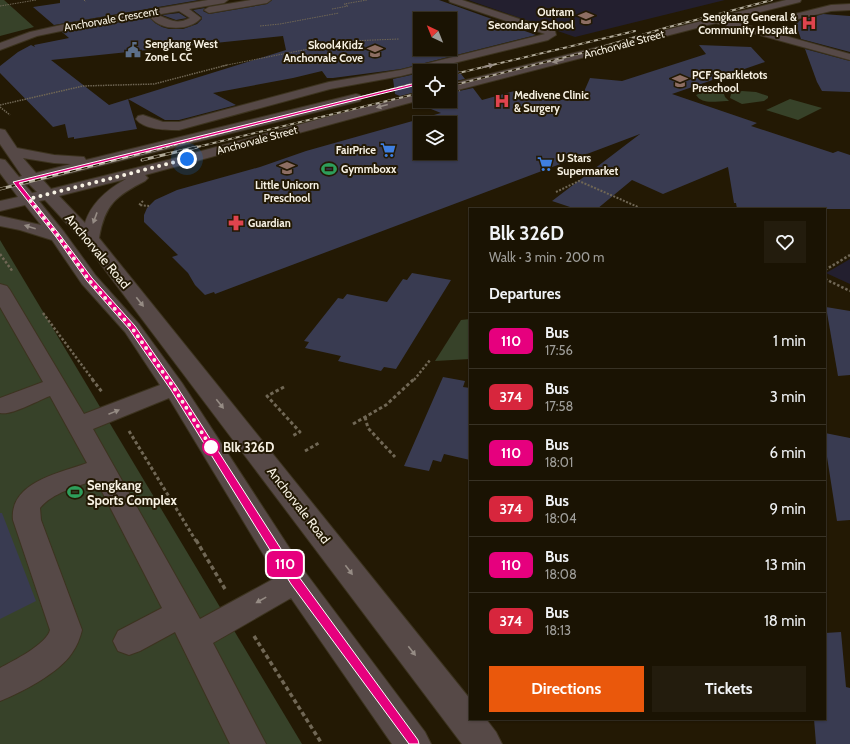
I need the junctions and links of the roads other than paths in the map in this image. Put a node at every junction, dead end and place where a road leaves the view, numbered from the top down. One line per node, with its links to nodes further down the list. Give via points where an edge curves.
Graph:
1 (224, 0): 5 (street, Anchorvale Crescent)
2 (453, 0): 22 (street, via 498,18 546,31 551,35 401,73 300,93 179,126 161,126)
3 (758, 0): 7 (street)
4 (798, 0): 8 (street, Anchorvale Street)
5 (177, 4): 10 (street); 11 (street); 17 (street, Anchorvale Crescent, via 45,31)
6 (267, 5): 11 (street, via 252,2)
7 (736, 5)
8 (770, 6): 13 (street, Anchorvale Street); 15 (street, via 751,16 752,22)
9 (850, 7): 12 (street, via 831,8)
10 (94, 13)
11 (189, 13): 16 (street, via 196,18 179,24 164,23 156,18 59,36 54,38)
12 (794, 17)
13 (716, 20): 14 (street, Anchorvale Street); 14 (street, Anchorvale Street, via 697,14); 15 (street)
14 (675, 25): 15 (street); 19 (street, Anchorvale Street, one-way to 19)
15 (764, 33): 18 (street)
16 (56, 40)
17 (0, 47)
18 (850, 57)
19 (457, 88)
20 (366, 96): 25 (street, Anchorvale Street)
21 (413, 98): 27 (street, Anchorvale Street, one-way to 27)
22 (143, 119)
23 (0, 133): 24 (street)
24 (11, 151): 25 (street, via 54,159); 28 (street)
25 (105, 160): 28 (street, Anchorvale Street)
26 (0, 163): 29 (street)
27 (173, 163): 31 (street, Anchorvale Street); 36 (street, one-way to 36, via 125,185 106,201 97,211)
28 (33, 178): 29 (street, Anchorvale Street); 31 (street, Anchorvale Road)
29 (16, 182): 30 (street, Anchorvale Street); 32 (street, Anchorvale Road)
30 (0, 187)
31 (48, 194): 32 (street, Anchorvale Street); 36 (street, Anchorvale Road)
32 (29, 199): 33 (street, Anchorvale Street); 35 (street, Anchorvale Road)
33 (0, 206)
34 (0, 221): 35 (street, one-way to 34)
35 (58, 236): 39 (street, Anchorvale Road, via 89,280 132,328)
36 (90, 238): 49 (street, Anchorvale Road, one-way to 49)
37 (0, 290): 38 (street)
38 (56, 385): 40 (street); 41 (street)
39 (174, 388): 41 (street, one-way to 39); 43 (street, Anchorvale Road)
40 (3, 406)
41 (78, 426): 42 (street)
42 (102, 468): 44 (street); 46 (street, via 40,493 27,506 27,520 66,630 62,642 53,651)
43 (295, 581): 44 (street, one-way to 44, via 239,612); 48 (street, Anchorvale Road)
44 (187, 625): 45 (street); 47 (street)
45 (129, 642)
46 (0, 685)
47 (248, 744)
48 (413, 744)
49 (484, 744)

